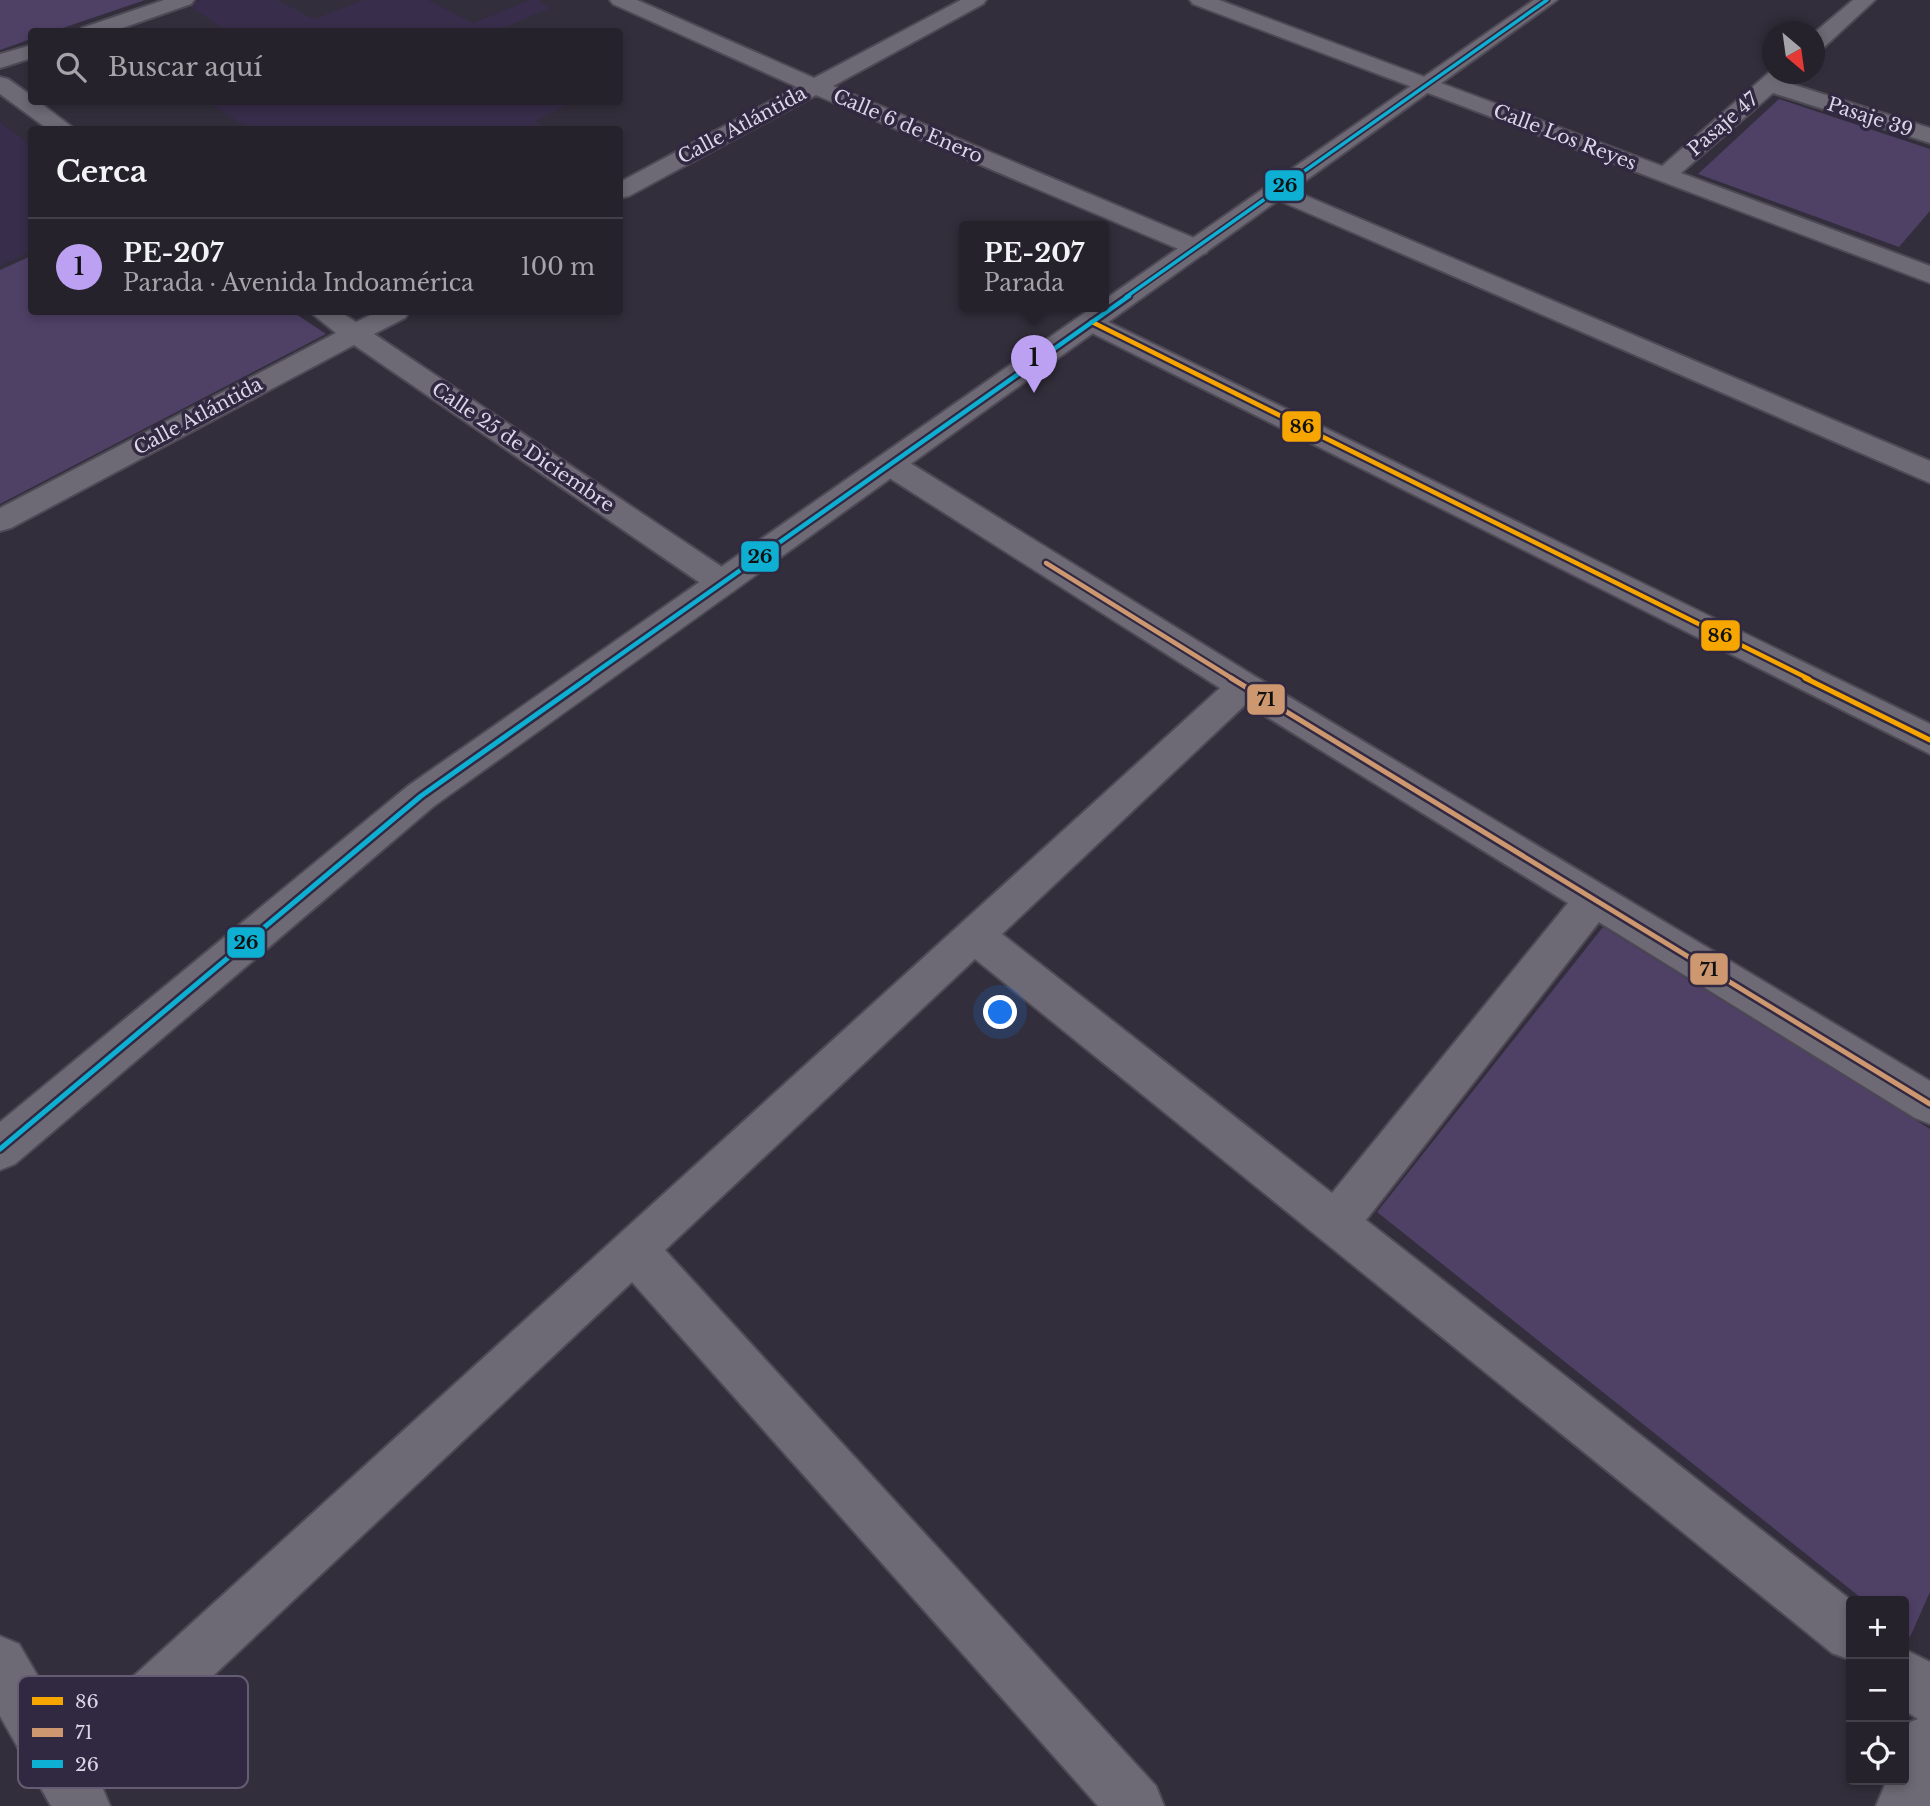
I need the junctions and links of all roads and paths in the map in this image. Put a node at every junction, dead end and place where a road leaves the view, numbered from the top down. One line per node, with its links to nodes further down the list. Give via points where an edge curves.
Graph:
1 (184, 0): 7 (street)
2 (620, 0): 15 (street, Calle 6 de Enero)
3 (976, 0): 15 (street, Calle Atlántida)
4 (1200, 0): 14 (street, Calle Los Reyes)
5 (1547, 0): 14 (street)
6 (1865, 0): 8 (street)
7 (101, 28)
8 (1825, 35)
9 (28, 52): 10 (street)
10 (0, 61)
11 (0, 84): 16 (street)
12 (1769, 84): 20 (street, Pasaje 47)
13 (1789, 84): 19 (street, Pasaje 39)
14 (1427, 85): 20 (street, Calle Los Reyes); 22 (street)
15 (814, 86): 21 (street, Calle Atlántida); 23 (street, Calle 6 de Enero)
16 (28, 104)
17 (30, 105): 18 (street)
18 (59, 126)
19 (1930, 136)
20 (1665, 175): 24 (street, Calle Los Reyes)
21 (623, 189)
22 (1278, 191): 23 (street); 32 (street)
23 (1198, 248): 25 (street)
24 (1930, 275)
25 (1109, 310)
26 (1106, 312): 29 (street)
27 (327, 315): 30 (street, Calle 25 de Diciembre)
28 (390, 315): 30 (street, Calle Atlántida)
29 (1092, 322): 31 (street); 36 (street)
30 (355, 334): 33 (street, Calle Atlántida); 34 (street, Calle 25 de Diciembre)
31 (891, 465): 34 (street); 35 (street)
32 (1930, 473)
33 (0, 521)
34 (723, 583): 40 (street, via 421,796)
35 (1244, 687): 37 (street); 38 (street)
36 (1930, 740)
37 (1594, 899): 39 (street); 41 (street)
38 (974, 935): 41 (street); 42 (street)
39 (1930, 1104)
40 (0, 1149)
41 (1336, 1223): 43 (street)
42 (634, 1250): 45 (street); 50 (street)
43 (1846, 1630)
44 (0, 1663): 47 (street)
45 (192, 1676)
46 (1909, 1680): 48 (street)
47 (18, 1695)
48 (1930, 1697)
49 (1930, 1742): 51 (street)
50 (1136, 1806)
51 (1904, 1806)

